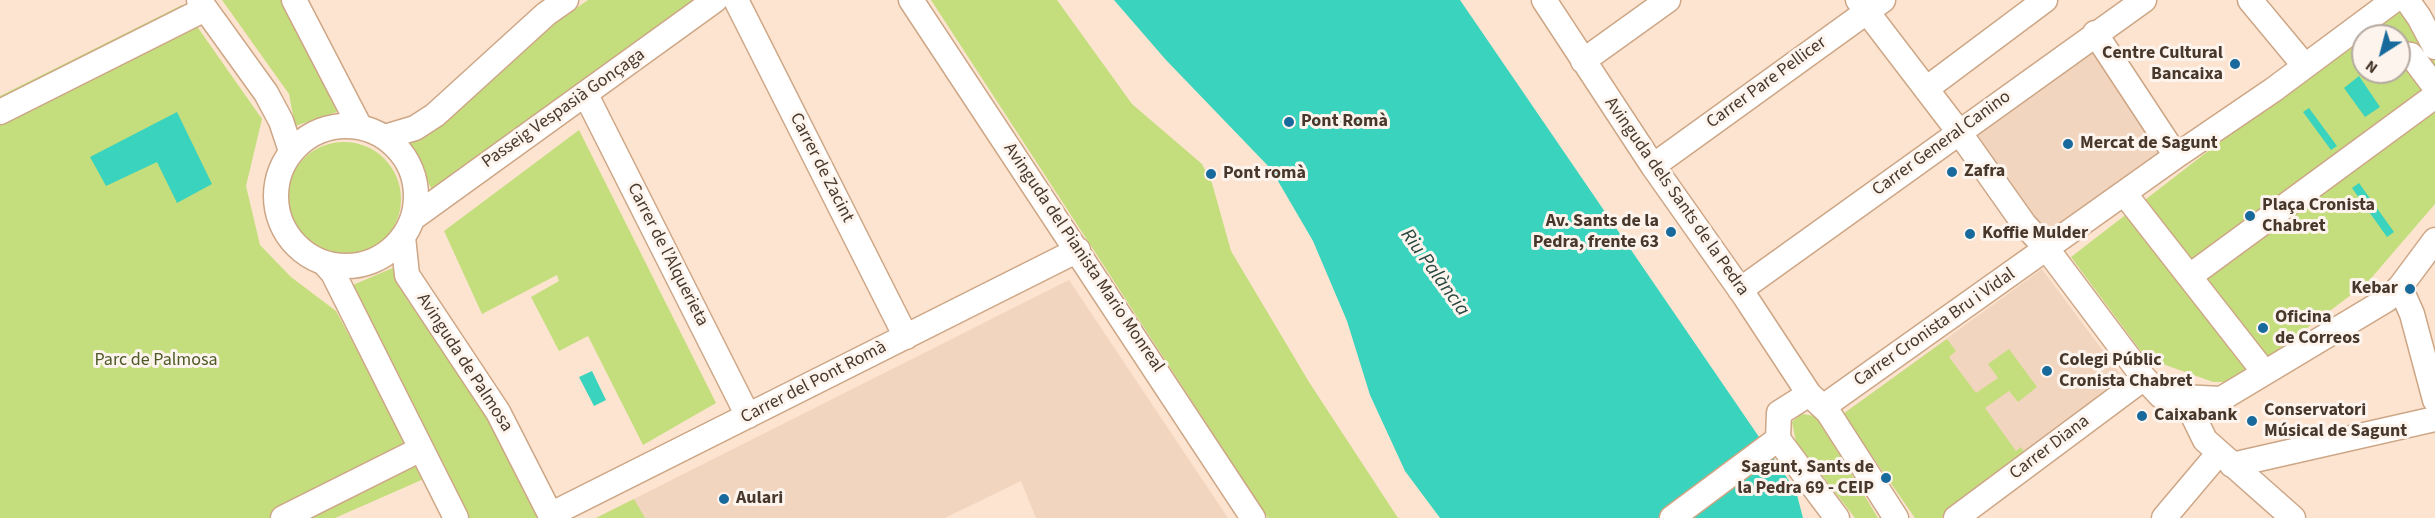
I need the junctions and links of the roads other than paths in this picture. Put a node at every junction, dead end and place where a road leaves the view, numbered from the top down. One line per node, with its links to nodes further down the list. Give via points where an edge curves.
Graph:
1 (294, 0): 28 (street)
2 (566, 0): 14 (street)
3 (715, 0): 25 (street, Passeig Vespasià Gonçaga)
4 (736, 0): 43 (street, Carrer de Zacint)
5 (911, 0): 38 (street, Avinguda del Pianista Mario Monreal)
6 (1544, 0): 21 (street, Avinguda dels Sants de la Pedra)
7 (1668, 0): 21 (street)
8 (2045, 0): 24 (street)
9 (2144, 0): 17 (street, Carrer General Canino)
10 (2250, 0): 22 (street)
11 (2394, 0): 16 (street)
12 (202, 4): 27 (street); 31 (street, via 266,93)
13 (1869, 4): 24 (street); 33 (street, Carrer Pare Pellicer)
14 (542, 7): 30 (street, via 435,115 415,128)
15 (2420, 8): 19 (street)
16 (2372, 24)
17 (2095, 33): 29 (street, Carrer General Canino); 32 (street)
18 (2351, 39): 22 (street)
19 (2435, 47)
20 (2411, 56): 23 (street)
21 (1583, 61): 33 (street, Avinguda dels Sants de la Pedra)
22 (2304, 65): 32 (street)
23 (2435, 87)
24 (1926, 89): 29 (street)
25 (586, 95): 35 (street, Passeig Vespasià Gonçaga, via 453,187); 49 (street, Carrer de l’Alquerieta)
26 (2435, 96): 40 (street)
27 (0, 112)
28 (360, 127): 30 (street); 31 (street, via 322,129)
29 (1959, 132): 37 (street, via 2024,224); 42 (street, Carrer General Canino)
30 (385, 137): 35 (street, via 402,153 412,173 416,195)
31 (291, 150): 39 (street, via 279,170 275,193 278,216 288,237 304,254)
32 (2176, 156): 34 (street)
33 (1653, 166): 42 (street, Avinguda dels Sants de la Pedra)
34 (2124, 193): 37 (street); 40 (street)
35 (408, 227): 39 (street, via 388,253 369,263 347,267); 54 (street, Avinguda de Palmosa, via 407,275 498,412)
36 (2435, 240): 41 (street)
37 (2047, 249): 45 (street); 48 (street, Carrer Cronista Bru i Vidal)
38 (1078, 250): 43 (street, Carrer del Pont Romà); 57 (street, Avinguda del Pianista Mario Monreal)
39 (325, 264): 52 (street)
40 (2190, 276): 44 (street)
41 (2400, 287): 44 (street, via 2386,300); 46 (street)
42 (1740, 290): 48 (street, Avinguda dels Sants de la Pedra)
43 (906, 337): 49 (street, Carrer del Pont Romà)
44 (2264, 372): 47 (street, via 2222,399)
45 (2144, 378): 47 (street, via 2161,396); 61 (street, Carrer Diana)
46 (2433, 386)
47 (2184, 398): 53 (street, via 2205,440)
48 (1816, 401): 51 (street, via 1779,413); 60 (street, Avinguda dels Sants de la Pedra)
49 (748, 416): 54 (street, Carrer del Pont Romà)
50 (2435, 419): 53 (street)
51 (1772, 443): 58 (street); 59 (street)
52 (421, 448): 55 (street); 56 (street)
53 (2225, 460): 62 (street); 63 (street)
54 (551, 517)
55 (283, 518)
56 (456, 518)
57 (1253, 518)
58 (1672, 518)
59 (1837, 518)
60 (1896, 518)
61 (1956, 518)
62 (2164, 518)
63 (2293, 518)

